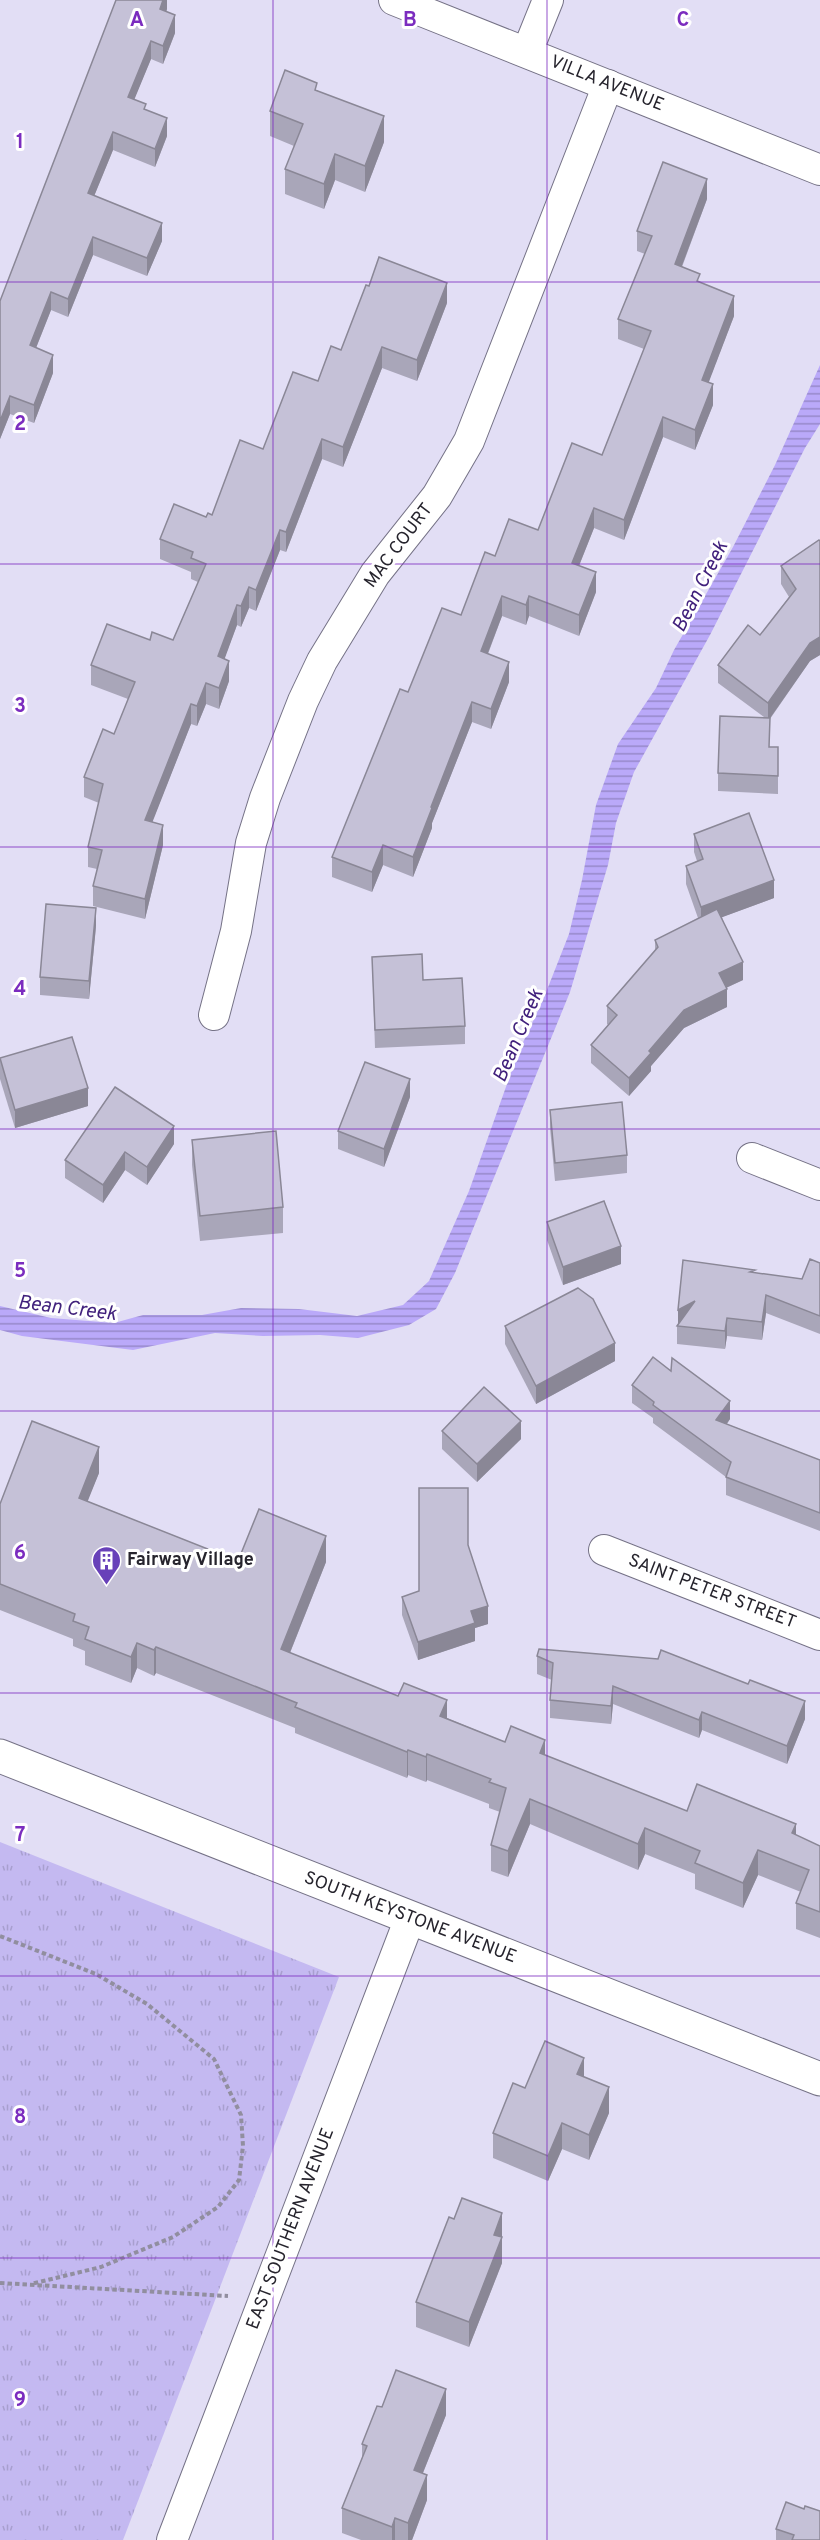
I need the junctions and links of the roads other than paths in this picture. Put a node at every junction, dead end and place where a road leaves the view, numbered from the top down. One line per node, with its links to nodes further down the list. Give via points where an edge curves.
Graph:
1 (394, 0): 3 (street, VILLA AVENUE)
2 (548, 0): 3 (street)
3 (527, 52): 4 (street, VILLA AVENUE)
4 (608, 85): 5 (street, VILLA AVENUE); 6 (street, MAC COURT, via 469,441 437,496 375,574 322,661 303,701 251,843 236,931)
5 (819, 169)
6 (214, 1015)
7 (752, 1158): 8 (street)
8 (820, 1185)
9 (604, 1550): 10 (street, SAINT PETER STREET)
10 (820, 1635)
11 (0, 1756): 12 (main road, SOUTH KEYSTONE AVENUE)
12 (410, 1918): 13 (main road, SOUTH KEYSTONE AVENUE); 14 (street, EAST SOUTHERN AVENUE)
13 (820, 2079)
14 (172, 2540)

